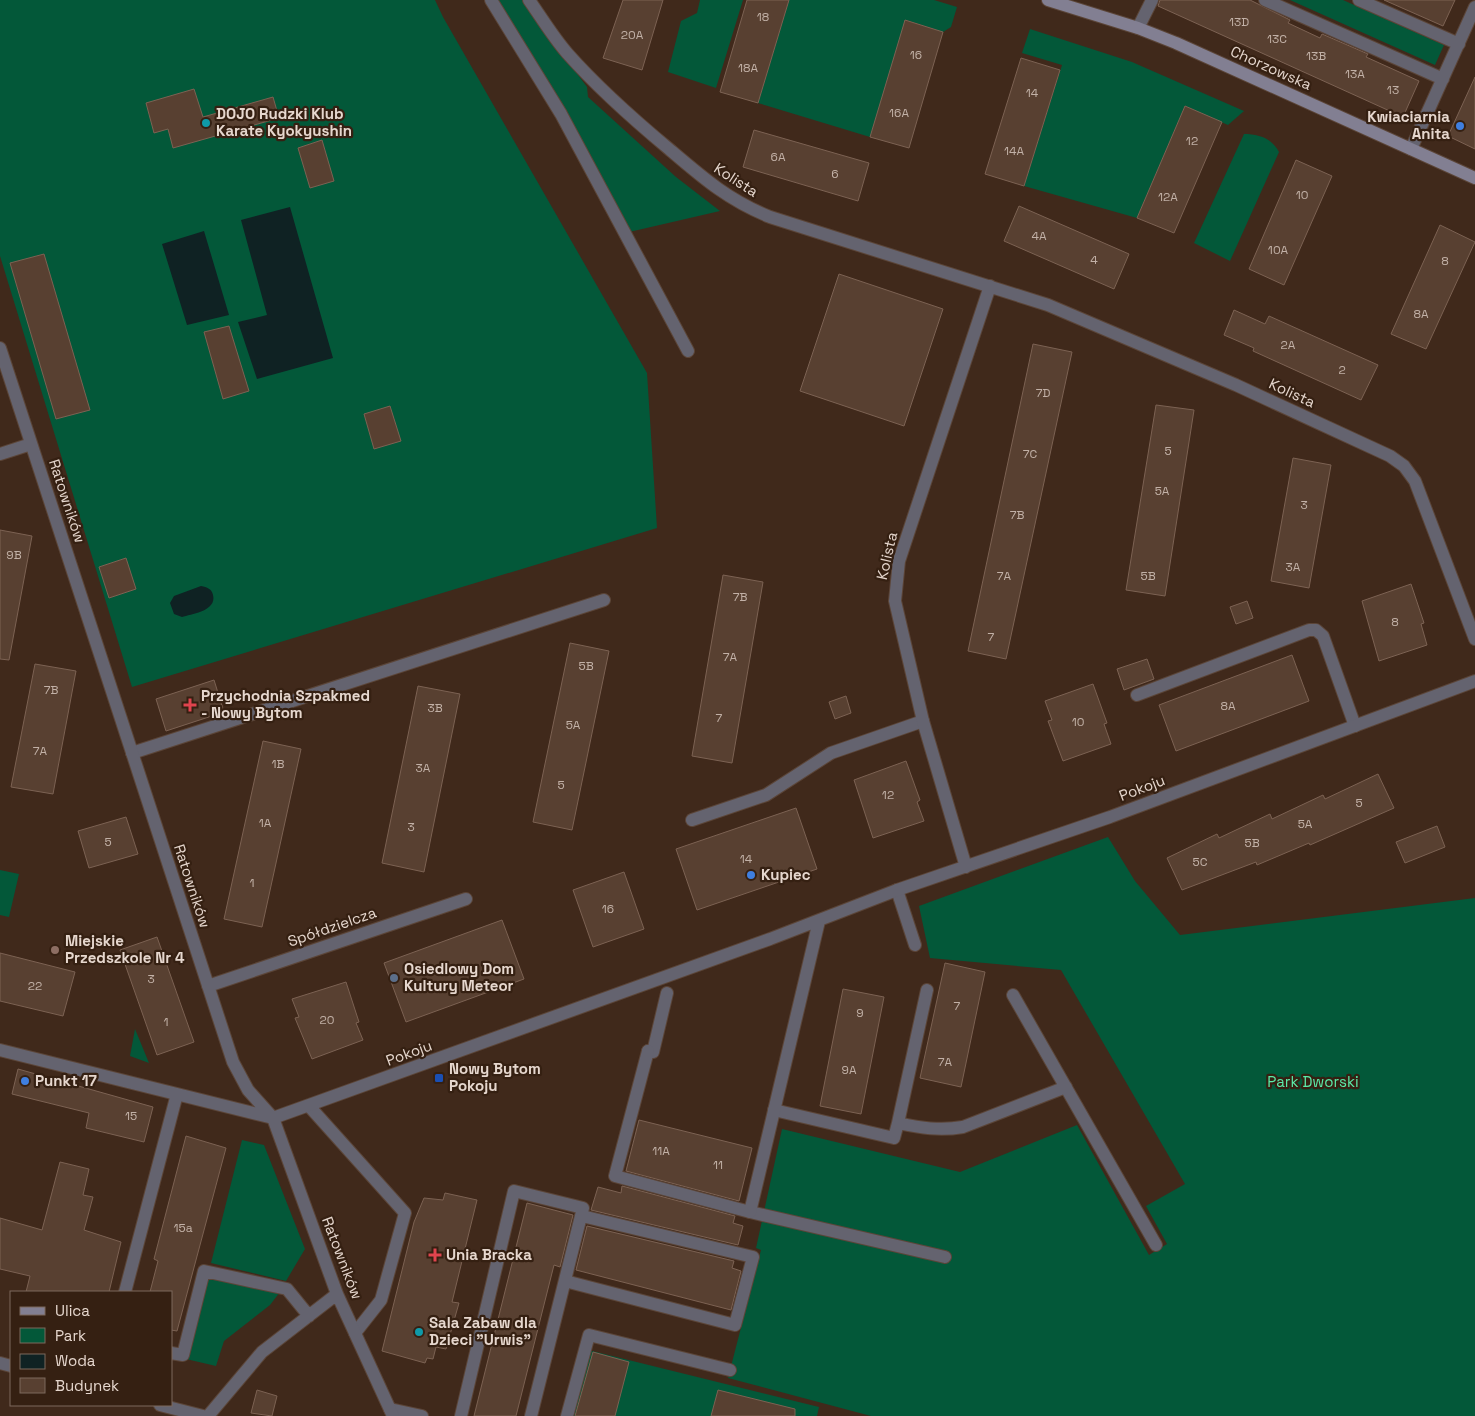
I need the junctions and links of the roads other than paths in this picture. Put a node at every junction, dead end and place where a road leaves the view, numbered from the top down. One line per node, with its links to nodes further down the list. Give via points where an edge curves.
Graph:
1 (490, 0): 15 (street, via 561,114)
2 (529, 0): 13 (street, Kolista, via 565,51 594,81 635,121 718,191 770,217)
3 (1048, 0): 8 (street, Chorzowska)
4 (1152, 0): 8 (street)
5 (1265, 0): 10 (street)
6 (1359, 0): 9 (street)
7 (1475, 7): 9 (street)
8 (1138, 28): 11 (street, Chorzowska)
9 (1459, 44): 10 (street)
10 (1443, 79): 11 (street)
11 (1412, 149): 12 (street, Chorzowska)
12 (1475, 178)
13 (990, 286): 19 (street, Kolista, via 1048,305 1236,386 1390,456 1404,466 1416,481); 22 (street, Kolista, via 899,561 895,583 895,601)
14 (0, 348): 16 (street, Ratowników)
15 (688, 351)
16 (31, 444): 17 (street); 24 (street, Ratowników)
17 (0, 454)
18 (604, 600): 24 (street)
19 (1475, 639)
20 (1475, 681): 23 (street, Pokoju)
21 (1137, 694): 23 (street, via 1316,630 1323,636)
22 (923, 721): 25 (street, via 831,753 766,794); 26 (street, Kolista)
23 (1355, 726): 26 (street, Pokoju)
24 (132, 753): 31 (street, Ratowników)
25 (692, 820)
26 (966, 867): 27 (street, Pokoju)
27 (897, 890): 29 (street, Pokoju); 30 (street)
28 (466, 899): 31 (street, Spółdzielcza)
29 (819, 920): 38 (street, Pokoju); 39 (street)
30 (915, 945)
31 (208, 986): 40 (street, Ratowników, via 233,1062 248,1090)
32 (927, 990): 41 (street)
33 (667, 993): 42 (street, via 653,1052 648,1051 615,1176)
34 (1013, 995): 36 (street)
35 (0, 1050): 37 (street)
36 (1066, 1087): 41 (street, via 963,1127 928,1129); 44 (street)
37 (177, 1094): 40 (street); 47 (street)
38 (308, 1106): 40 (street, Pokoju); 50 (street, via 405,1213 381,1300)
39 (774, 1110): 41 (street, via 894,1138); 42 (street)
40 (273, 1118): 48 (street, Ratowników)
41 (898, 1123)
42 (750, 1212): 45 (street)
43 (582, 1216): 46 (street); 46 (street, via 753,1257 735,1325); 58 (street, via 583,1208 514,1191)
44 (1156, 1244)
45 (945, 1257)
46 (565, 1281): 59 (street)
47 (125, 1291)
48 (337, 1294): 49 (street); 50 (street, Ratowników)
49 (309, 1316): 51 (street, via 287,1289 204,1271 183,1356); 56 (street, via 262,1352)
50 (355, 1333): 54 (street, Ratowników)
51 (172, 1353)
52 (730, 1370): 60 (street, via 589,1335)
53 (164, 1406): 55 (street)
54 (392, 1413): 57 (street)
55 (203, 1416)
56 (208, 1416)
57 (422, 1416)
58 (461, 1416)
59 (531, 1416)
60 (567, 1416)

